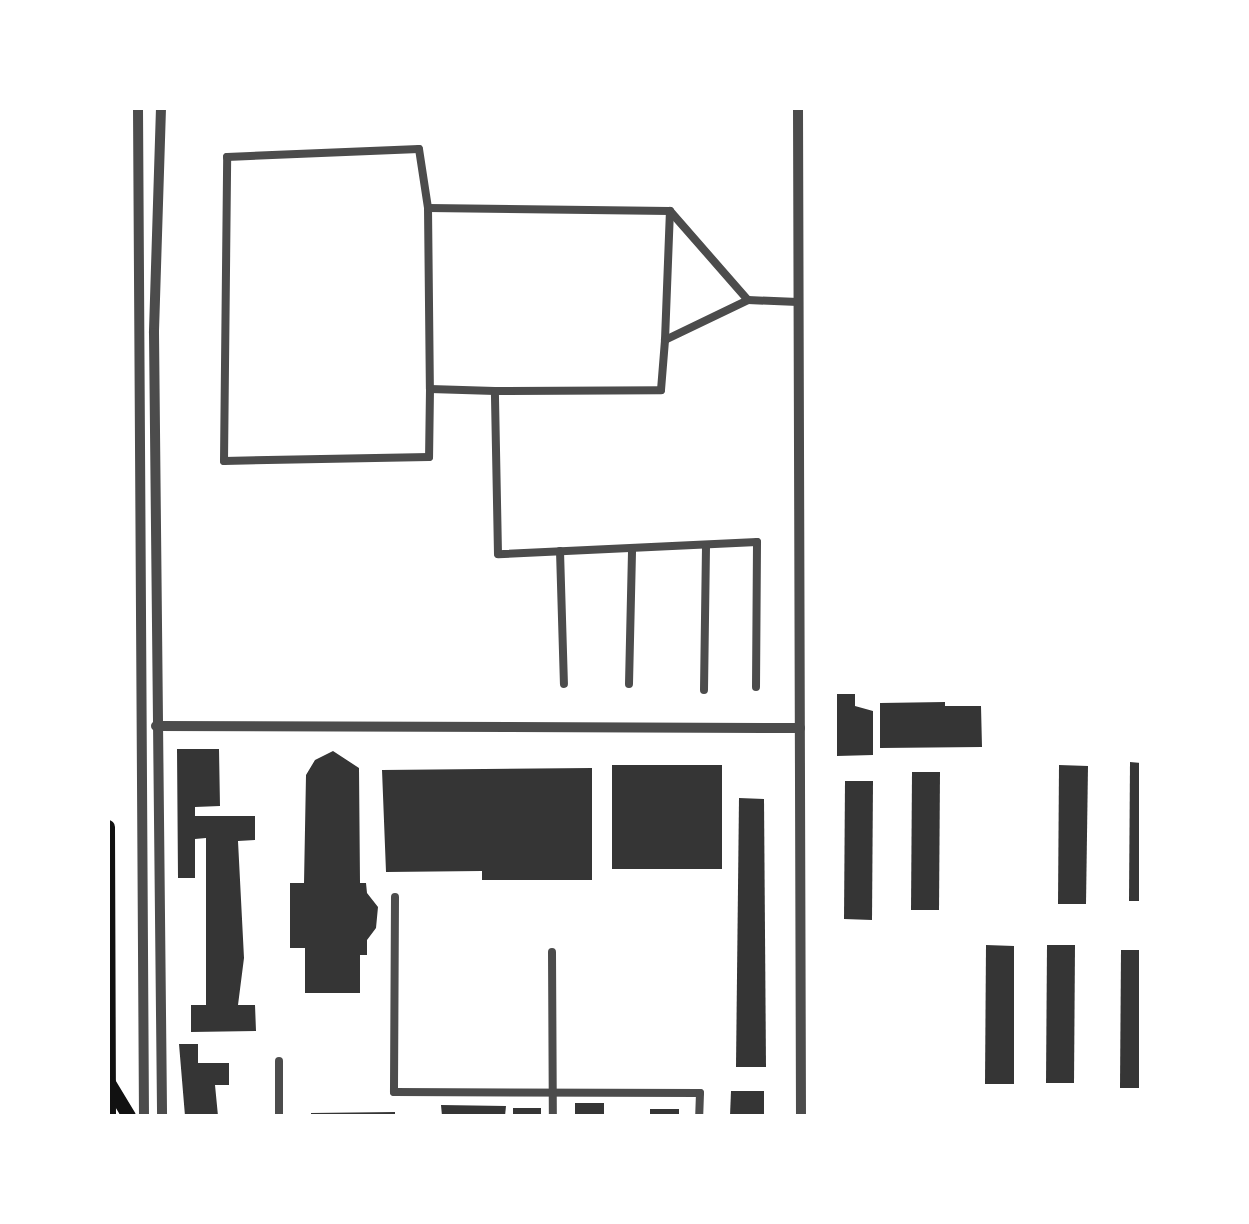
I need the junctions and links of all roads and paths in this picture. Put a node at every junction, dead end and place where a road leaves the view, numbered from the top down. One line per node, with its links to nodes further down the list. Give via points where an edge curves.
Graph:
1 (138, 108): 28 (street)
2 (161, 108): 18 (street, via 154,220)
3 (798, 108): 7 (street)
4 (428, 208): 5 (street); 9 (street); 9 (street, via 419,149 227,157 224,461 429,457)
5 (670, 211): 6 (street); 8 (street)
6 (748, 300): 7 (street); 8 (street)
7 (798, 302): 19 (street)
8 (665, 340): 10 (street, via 661,390)
9 (430, 389): 10 (street)
10 (495, 391): 13 (street, via 498,554)
11 (706, 545): 12 (street); 16 (street, via 757,542); 17 (street)
12 (632, 548): 13 (street); 15 (street)
13 (560, 551): 14 (street)
14 (564, 684)
15 (629, 684)
16 (756, 687)
17 (704, 690)
18 (156, 726): 19 (street); 29 (street)
19 (800, 728): 33 (street)
20 (108, 827): 24 (highway)
21 (395, 897): 25 (street, via 394,1092)
22 (552, 952): 25 (street)
23 (279, 1061): 30 (street)
24 (109, 1083): 26 (highway); 27 (highway)
25 (553, 1092): 31 (street); 32 (street, via 700,1093)
26 (109, 1116)
27 (129, 1116)
28 (144, 1116)
29 (162, 1116)
30 (279, 1116)
31 (553, 1116)
32 (699, 1116)
33 (801, 1116)

